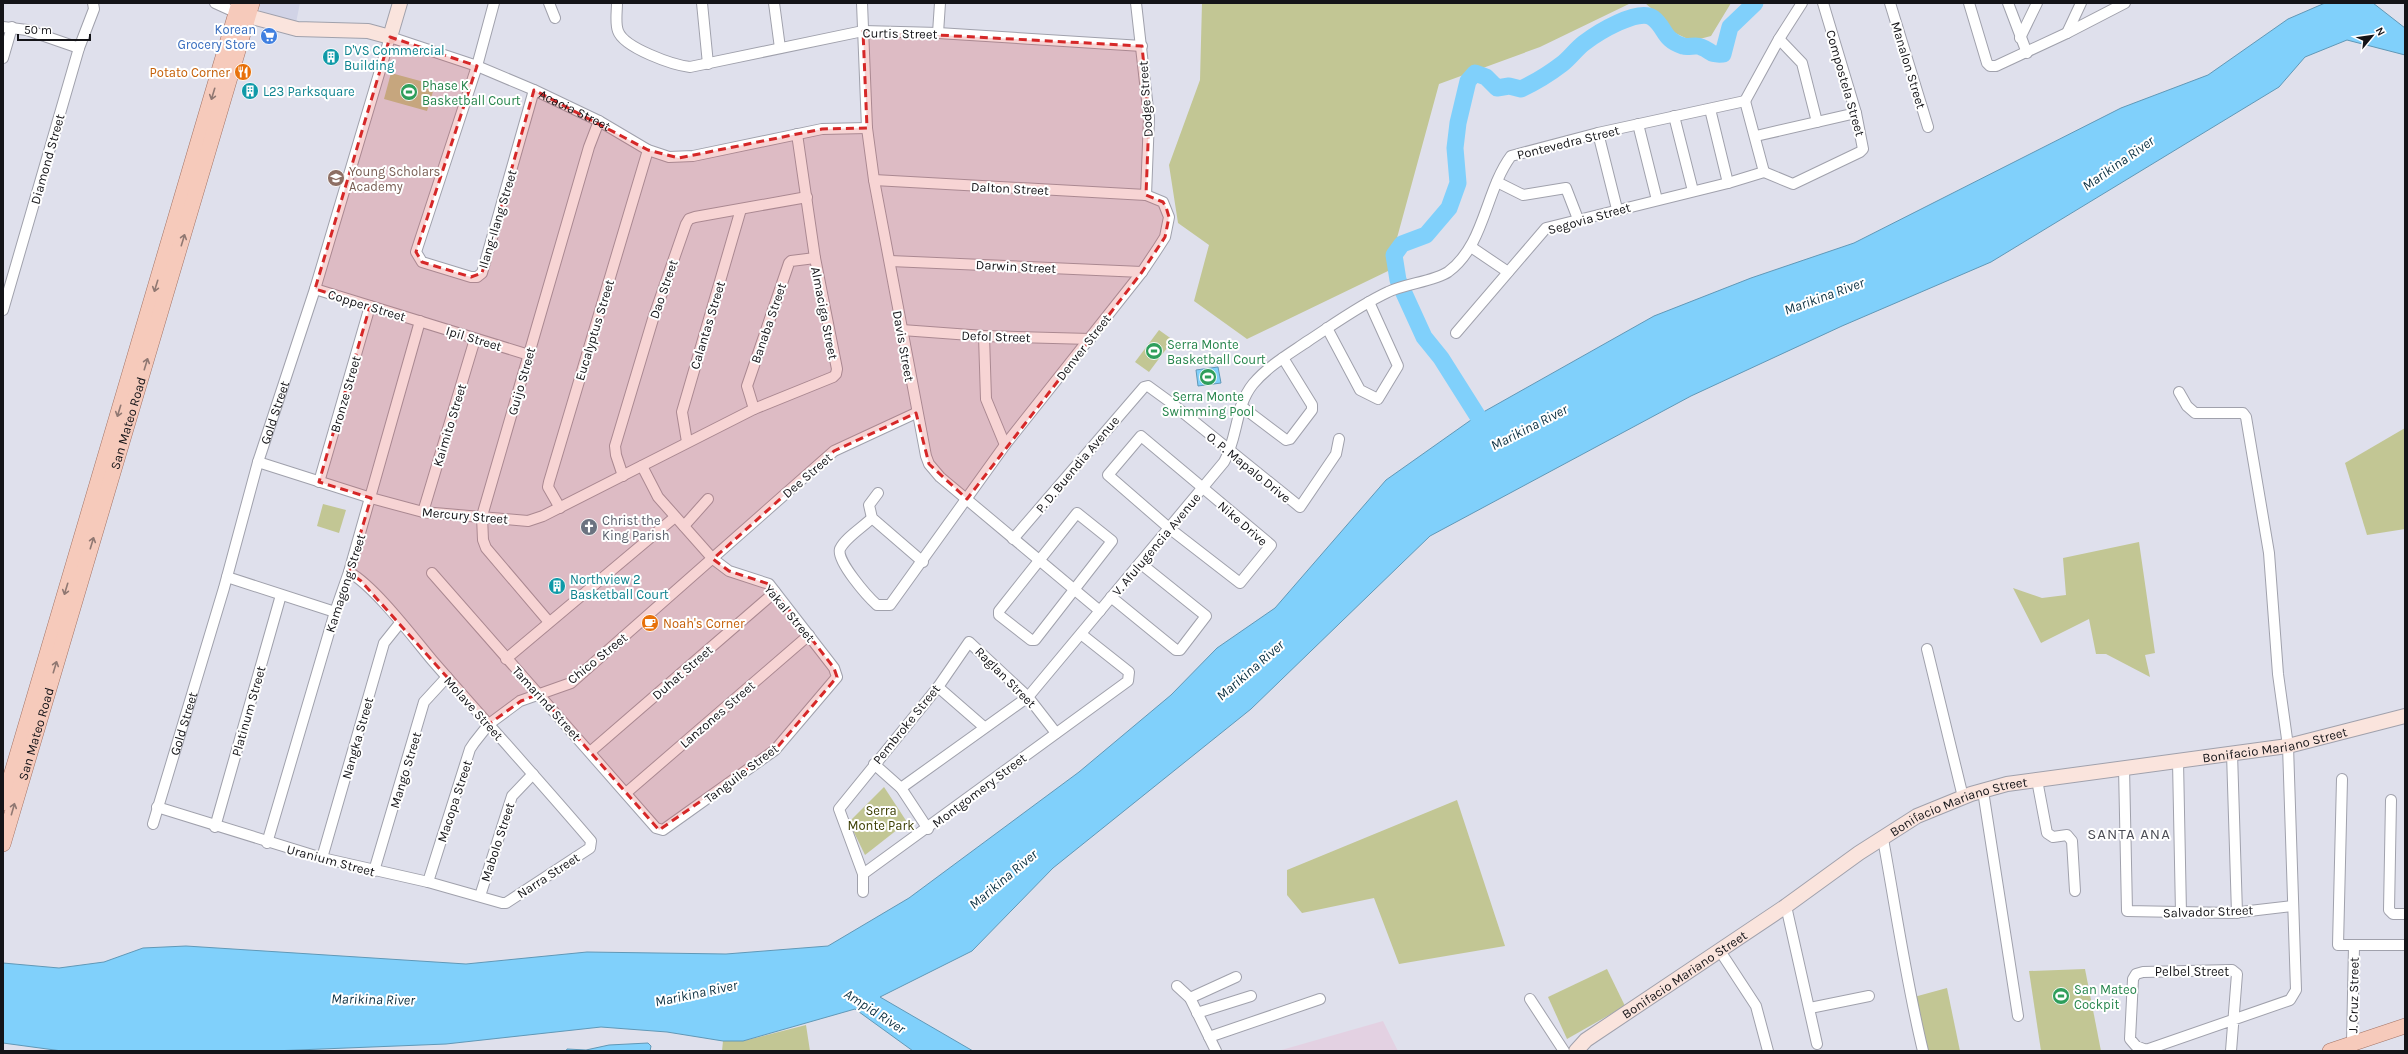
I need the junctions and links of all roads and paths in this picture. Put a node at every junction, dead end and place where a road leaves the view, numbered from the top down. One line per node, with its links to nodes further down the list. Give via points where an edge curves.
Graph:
1 (215, 3): 20 (street)
2 (400, 3): 26 (street, Gold Street)
3 (494, 3): 35 (street)
4 (549, 3): 21 (street)
5 (617, 3): 34 (street, Curtis Street, via 617,26 621,36 634,47 683,66)
6 (702, 3): 34 (street)
7 (774, 3): 31 (street)
8 (862, 3): 23 (street, Davis Street)
9 (940, 3): 24 (street)
10 (1136, 3): 29 (street, Dodge Street)
11 (1802, 3): 28 (street)
12 (1823, 3): 39 (street, Compostela Street)
13 (1890, 3): 45 (street, Manalon Street)
14 (1969, 3): 32 (street, via 1990,66)
15 (2008, 3): 27 (street)
16 (2037, 3): 27 (street)
17 (2081, 3): 25 (street)
18 (2125, 3): 25 (street)
19 (95, 5): 30 (street, Diamond Street)
20 (244, 9): 26 (street, Acacia Street, via 297,29 368,31); 144 (main road, San Mateo Road)
21 (554, 18)
22 (8, 27): 30 (street); 33 (street)
23 (863, 31): 24 (street, Curtis Street); 31 (street, Curtis Street); 44 (street, Davis Street)
24 (938, 33): 29 (street, Curtis Street)
25 (2067, 33): 32 (street)
26 (390, 37): 35 (street, Acacia Street); 66 (street, Gold Street)
27 (2020, 38): 32 (street)
28 (1779, 39): 37 (street); 42 (street, via 1802,63)
29 (1142, 46): 55 (street, Dodge Street, via 1149,118)
30 (79, 48): 70 (street, Diamond Street)
31 (780, 48): 34 (street, Curtis Street)
32 (2027, 53)
33 (3, 58)
34 (708, 64)
35 (477, 66): 36 (street, Acacia Street); 36 (street, Ilang-Ilang Street, via 416,252 422,262 471,277 477,277 482,273)
36 (534, 90): 41 (street, Acacia Street)
37 (1746, 101): 38 (street, Pontevedra Street); 48 (street)
38 (1710, 109): 40 (street, Pontevedra Street); 53 (street)
39 (1856, 113): 42 (street); 50 (street, Compostela Street, via 1864,145 1860,152 1792,184)
40 (1674, 116): 43 (street, Pontevedra Street); 54 (street)
41 (599, 122): 49 (street, Acacia Street); 78 (street, Guijo Street, via 588,147)
42 (1817, 122): 48 (street)
43 (1638, 124): 46 (street, Pontevedra Street); 57 (street)
44 (867, 128): 47 (street, Acacia Street, via 837,128); 51 (street, Davis Street)
45 (1928, 128)
46 (1598, 133): 52 (street, Pontevedra Street, via 1511,156); 59 (street)
47 (797, 134): 49 (street, Acacia Street, via 679,158); 56 (street, Almaciga Street)
48 (1756, 136): 50 (street)
49 (648, 150): 98 (street, Eucalyptus Street, via 549,482 548,487)
50 (1764, 172): 53 (street, Segovia Street)
51 (874, 180): 55 (street, Dalton Street); 63 (street, Davis Street)
52 (1497, 182): 60 (street, via 1523,195 1566,188); 61 (street, Pontevedra Street)
53 (1728, 183): 54 (street, Segovia Street)
54 (1693, 191): 57 (street, Segovia Street)
55 (1146, 195): 64 (street, Denver Street, via 1163,202 1169,217 1165,237)
56 (807, 197): 58 (street, Dao Street); 62 (street, Almaciga Street)
57 (1657, 200): 59 (street, Segovia Street)
58 (741, 209): 86 (street, Calantas Street, via 682,412); 91 (street, Dao Street, via 695,217 689,219 686,224 653,319 615,446)
59 (1617, 209): 60 (street, Segovia Street)
60 (1578, 219): 65 (street, Segovia Street, via 1546,228)
61 (1471, 247): 65 (street); 67 (street, Pontevedra Street, via 1448,272)
62 (815, 258): 83 (street, Banaba Street, via 788,263 747,386); 83 (street, Almaciga Street, via 836,374)
63 (890, 261): 64 (street, Darwin Street); 73 (street, Davis Street)
64 (1142, 272): 77 (street, Denver Street)
65 (1508, 272): 74 (street, Segovia Street)
66 (315, 289): 69 (street, Copper Street); 89 (street, Gold Street)
67 (1389, 291): 68 (street, V. Afulugencia Avenue)
68 (1369, 302): 72 (street, V. Afulugencia Avenue); 72 (street, via 1398,366 1378,399 1360,390)
69 (370, 306): 71 (street, Copper Street); 92 (street, Bronze Street)
70 (3, 310)
71 (420, 321): 76 (street, Ipil Street); 95 (street, Kamagong Street)
72 (1327, 328): 79 (street, V. Afulugencia Avenue)
73 (902, 330): 75 (street, Defol Street); 84 (street, Davis Street)
74 (1456, 333)
75 (984, 336): 77 (street, Defol Street); 87 (street, via 986,400)
76 (475, 338): 78 (street, Ipil Street); 99 (street, Kaimito Street)
77 (1090, 339): 87 (street, Denver Street)
78 (528, 355): 100 (street, Guijo Street)
79 (1283, 358): 82 (street, V. Afulugencia Avenue, via 1253,384); 82 (street, via 1312,405 1312,410 1290,439 1286,440)
80 (1141, 389): 88 (street, O. P. Mapalo Drive, via 1148,386); 105 (street, P. D. Buendia Avenue)
81 (2179, 392): 135 (street, Pelbel Street, via 2187,406 2195,413 2243,413 2246,416 2269,553 2278,674)
82 (1241, 406): 88 (street, V. Afulugencia Avenue)
83 (754, 410): 86 (street, Almaciga Street)
84 (916, 413): 97 (street, Davis Street, via 929,464); 106 (street, Dee Street, via 834,451)
85 (1339, 439): 88 (street, O. P. Mapalo Drive, via 1336,454 1300,507)
86 (687, 442): 90 (street, Almaciga Street)
87 (1005, 445): 97 (street, Denver Street)
88 (1230, 452): 93 (street, V. Afulugencia Avenue)
89 (258, 462): 92 (street, Mercury Street); 112 (street, Gold Street)
90 (642, 466): 91 (street, Mercury Street); 101 (street, Yakal Street, via 658,497)
91 (623, 476): 98 (street, Mercury Street)
92 (320, 482): 95 (street, Mercury Street)
93 (1203, 488): 104 (street, V. Afulugencia Avenue); 104 (street, via 1141,436 1108,475); 104 (street, Nike Drive, via 1272,544 1240,583)
94 (878, 493): 102 (street, via 868,504)
95 (371, 498): 99 (street, Mercury Street); 110 (street, Kamagong Street)
96 (708, 499): 103 (street)
97 (967, 499): 105 (street, Davis Street); 108 (street, Denver Street)
98 (560, 508): 100 (street, Mercury Street, via 528,521)
99 (423, 512): 100 (street, Mercury Street)
100 (482, 516): 119 (street, Guijo Street, via 486,548)
101 (675, 517): 103 (street, Yakal Street); 119 (street)
102 (872, 518): 108 (street); 108 (street, Denver Street, via 843,545 840,559 877,605 890,605)
103 (684, 526): 106 (street, Yakal Street)
104 (1169, 528): 109 (street, V. Afulugencia Avenue)
105 (1014, 538): 107 (street, Davis Street)
106 (713, 559): 114 (street, Yakal Street, via 729,571 769,584); 129 (street, Chico Street, via 571,683)
107 (1038, 559): 113 (street, Davis Street); 113 (street, via 1077,513 1112,541); 113 (street, via 999,611 999,615 1034,641)
108 (923, 562)
109 (1140, 563): 116 (street, V. Afulugencia Avenue); 116 (street, via 1206,616 1180,650 1176,650)
110 (349, 572): 118 (street, Kamagong Street); 120 (street, Molave Street, via 361,581)
111 (432, 573): 125 (street, Tamarind Street)
112 (227, 577): 115 (street); 151 (street, Gold Street)
113 (1074, 589): 117 (street, Davis Street)
114 (775, 592): 122 (street, Yakal Street); 136 (street, Duhat Street)
115 (281, 594): 118 (street); 153 (street, Platinum Street)
116 (1111, 597): 117 (street, V. Afulugencia Avenue)
117 (1100, 611): 121 (street, V. Afulugencia Avenue)
118 (335, 612): 158 (street, Kamagong Street)
119 (549, 622): 125 (street)
120 (400, 623): 127 (street, Molave Street); 160 (street, Nangka Street, via 384,644)
121 (1081, 634): 130 (street, V. Afulugencia Avenue); 134 (street, Montgomery Street, via 1129,672 1130,676 1128,681)
122 (809, 636): 126 (street, Yakal Street); 147 (street, Lanzones Street)
123 (969, 642): 128 (street, Pembroke Street); 130 (street, Raglan Street)
124 (1927, 649): 148 (street)
125 (506, 659): 129 (street, Tamarind Street)
126 (834, 668): 155 (street, Tanguile Street, via 837,677 775,750)
127 (446, 677): 132 (street, Molave Street); 161 (street, Mango Street, via 424,702)
128 (938, 687): 133 (street); 139 (street, Pembroke Street)
129 (539, 694): 132 (street, Chico Street, via 520,701); 136 (street, Tamarind Street)
130 (1028, 697): 133 (street, V. Afulugencia Avenue); 134 (street, Raglan Street)
131 (2405, 716): 135 (street, Bonifacio Mariano Street)
132 (489, 724): 141 (street, Molave Street); 163 (street, Macopa Street, via 470,749)
133 (984, 726): 145 (street, V. Afulugencia Avenue)
134 (1056, 733): 154 (street, Montgomery Street)
135 (2288, 746): 137 (street, Bonifacio Mariano Street); 169 (street, Pelbel Street)
136 (590, 752): 147 (street, Tamarind Street)
137 (2232, 753): 138 (street, Bonifacio Mariano Street); 171 (street)
138 (2178, 761): 140 (street, Bonifacio Mariano Street); 170 (street)
139 (874, 764): 145 (street); 162 (street, Pembroke Street, via 841,805 840,813)
140 (2124, 767): 143 (street, Bonifacio Mariano Street); 170 (street, Salvador Street, via 2126,908 2132,913)
141 (533, 774): 159 (street, Molave Street, via 591,841); 166 (street, Mabolo Street, via 512,796)
142 (2342, 779): 174 (street, via 2337,943 2339,946)
143 (2037, 780): 146 (street, Bonifacio Mariano Street); 164 (street, via 2047,833 2053,837 2067,835 2072,841)
144 (14, 783): 150 (main road, San Mateo Road); 156 (main road, San Mateo Road, one-way to 144)
145 (901, 788): 154 (street)
146 (1983, 791): 148 (street, Bonifacio Mariano Street); 185 (street)
147 (626, 793): 155 (street, Tamarind Street, via 656,828)
148 (1963, 797): 157 (street, Bonifacio Mariano Street, via 1917,816)
149 (2391, 800): 172 (street, via 2389,910 2393,914)
150 (3, 803)
151 (157, 807): 152 (street, Gold Street); 153 (street, Uranium Street)
152 (153, 824)
153 (215, 826): 158 (street, Uranium Street)
154 (928, 828): 162 (street, Montgomery Street)
155 (663, 830)
156 (5, 838)
157 (1883, 839): 168 (street, Bonifacio Mariano Street, via 1859,853); 195 (street, via 1902,944 1904,969)
158 (267, 843): 160 (street, Uranium Street)
159 (590, 848): 167 (street, Narra Street)
160 (322, 858): 161 (street, Uranium Street)
161 (374, 871): 163 (street, Uranium Street)
162 (862, 874): 165 (street)
163 (428, 882): 166 (street, Uranium Street)
164 (2075, 891)
165 (863, 892)
166 (480, 896): 167 (street, Uranium Street)
167 (506, 903)
168 (1786, 906): 175 (street, Bonifacio Mariano Street); 183 (street)
169 (2292, 906): 171 (street, Salvador Street); 186 (street, Pelbel Street, via 2296,990 2294,996 2290,1000)
170 (2181, 913): 171 (street, Salvador Street)
171 (2236, 913)
172 (2405, 914)
173 (2405, 945): 174 (street)
174 (2354, 946): 189 (street, J. Cruz Street)
175 (1720, 951): 193 (street, Bonifacio Mariano Street, via 1586,1040); 194 (street, via 1756,1006)
176 (1236, 977): 180 (street)
177 (1177, 986): 180 (street)
178 (1251, 996): 184 (street)
179 (1869, 996): 183 (street)
180 (1190, 998): 184 (street)
181 (1530, 998): 192 (street)
182 (1320, 999): 188 (street)
183 (1810, 1008): 190 (street)
184 (1197, 1013): 188 (street)
185 (2018, 1016)
186 (2234, 1018): 186 (street, Pelbel Street, via 2146,1050 2136,1046 2130,1039 2133,979 2136,974 2144,972 2235,971 2237,974); 196 (street, Pelbel Street)
187 (2405, 1026): 189 (main road)
188 (1209, 1037): 191 (street)
189 (2352, 1043): 197 (main road)
190 (1817, 1044)
191 (1216, 1051)
192 (1564, 1051)
193 (1576, 1051)
194 (1768, 1051)
195 (1923, 1051)
196 (2231, 1051)
197 (2330, 1051)

